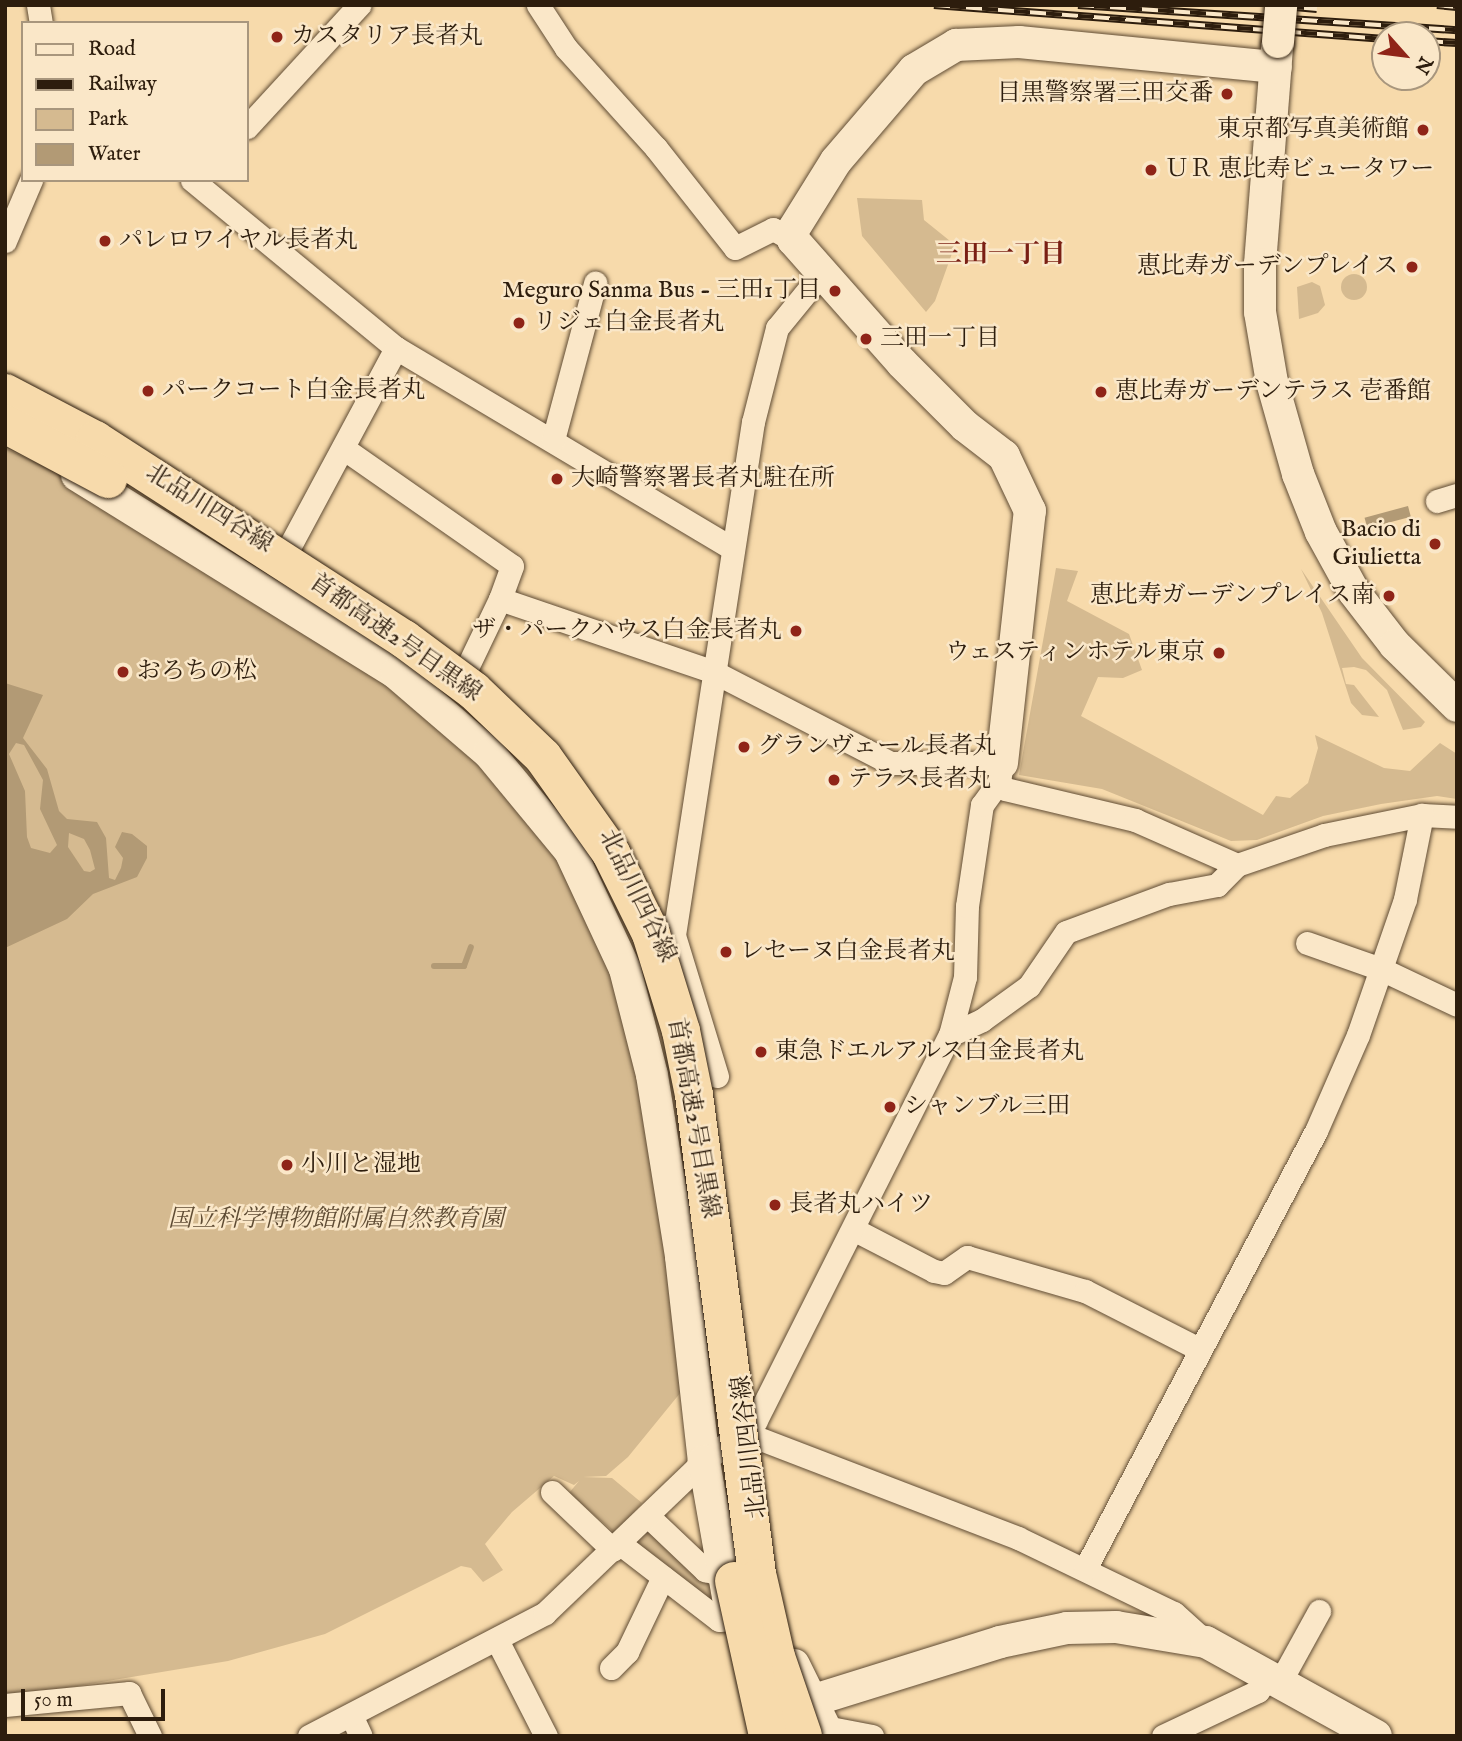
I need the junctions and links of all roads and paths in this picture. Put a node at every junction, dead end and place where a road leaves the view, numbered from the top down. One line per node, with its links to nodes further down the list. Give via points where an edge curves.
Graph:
1 (359, 5): 5 (street)
2 (538, 5): 8 (street, via 566,48 656,148 735,248 773,229)
3 (1281, 5): 4 (main road, bridge)
4 (1277, 54): 8 (main road, via 1019,42 956,45 914,70 853,140 797,222); 24 (main road, via 1260,264 1260,312 1272,382 1298,474 1321,532 1354,592 1395,645)
5 (248, 126)
6 (30, 182): 9 (street)
7 (196, 182): 12 (street)
8 (793, 240): 10 (main road)
9 (5, 241)
10 (822, 273): 19 (street, via 777,328 753,422); 25 (main road, via 956,418 1004,456 1030,511)
11 (595, 283): 17 (street)
12 (396, 348): 17 (street); 18 (street)
13 (5, 384): 20 (main road, 北品川四谷線)
14 (5, 393): 52 (highway, 首都高速2号目黒線, bridge, via 95,440 404,639 474,691 543,757 611,853 651,934 681,1031 694,1095 758,1578 776,1657)
15 (5, 424): 58 (highway, 首都高速2号目黒線, bridge, via 249,564 398,664 458,710 524,773 590,866 628,943 657,1041 681,1175 736,1600)
16 (5, 439): 37 (main road, 北品川四谷線, via 56,462 396,673 489,753 569,851 625,970 653,1075 681,1256)
17 (553, 440): 19 (street)
18 (343, 448): 20 (street); 21 (street, via 512,566)
19 (731, 548): 22 (street)
20 (285, 555): 23 (main road, 北品川四谷線)
21 (500, 599): 22 (street); 23 (street)
22 (714, 672): 25 (street, via 890,763); 33 (street, via 674,935)
23 (464, 674): 36 (main road, 北品川四谷線, via 513,718 595,813 668,950 701,1065)
24 (1457, 706)
25 (1000, 773): 28 (street, via 1014,793 1135,820); 32 (street, via 982,805 967,906 965,977)
26 (1422, 816): 27 (street); 28 (street, via 1324,835); 30 (street, via 1411,874)
27 (1457, 817)
28 (1237, 865): 32 (street, via 1217,885 1169,894 1066,932 1029,986 982,1020)
29 (1307, 943): 30 (street)
30 (1381, 969): 31 (street); 35 (street, via 1316,1130)
31 (1457, 1005)
32 (950, 1035): 34 (street)
33 (717, 1076)
34 (853, 1229): 35 (street, via 934,1271 944,1273 967,1257 1085,1291); 36 (street)
35 (1199, 1349): 41 (street)
36 (750, 1430): 37 (street); 41 (street); 52 (main road, 北品川四谷線, via 767,1571)
37 (704, 1461): 39 (street); 42 (main road, 北品川四谷線)
38 (552, 1492): 40 (street)
39 (648, 1516): 40 (street); 42 (street, via 705,1570)
40 (616, 1546): 43 (street); 46 (street, via 545,1613)
41 (1085, 1569): 47 (street, via 1174,1613)
42 (724, 1575): 45 (main road, 北品川四谷線)
43 (663, 1577): 45 (street, via 719,1619); 48 (street, via 627,1652)
44 (1319, 1611): 49 (street)
45 (731, 1619): 57 (main road, 北品川四谷線, via 740,1685)
46 (497, 1640): 51 (street); 56 (street)
47 (1206, 1642): 49 (main road); 52 (main road, via 1116,1627 1068,1628 1000,1642)
48 (611, 1668)
49 (1274, 1679): 60 (street); 61 (main road)
50 (5, 1705): 53 (street, via 129,1693)
51 (351, 1715): 54 (street); 55 (street)
52 (817, 1725): 59 (street)
53 (150, 1736)
54 (309, 1736)
55 (361, 1736)
56 (546, 1736)
57 (758, 1736)
58 (768, 1736)
59 (872, 1736)
60 (1163, 1736)
61 (1376, 1736)

